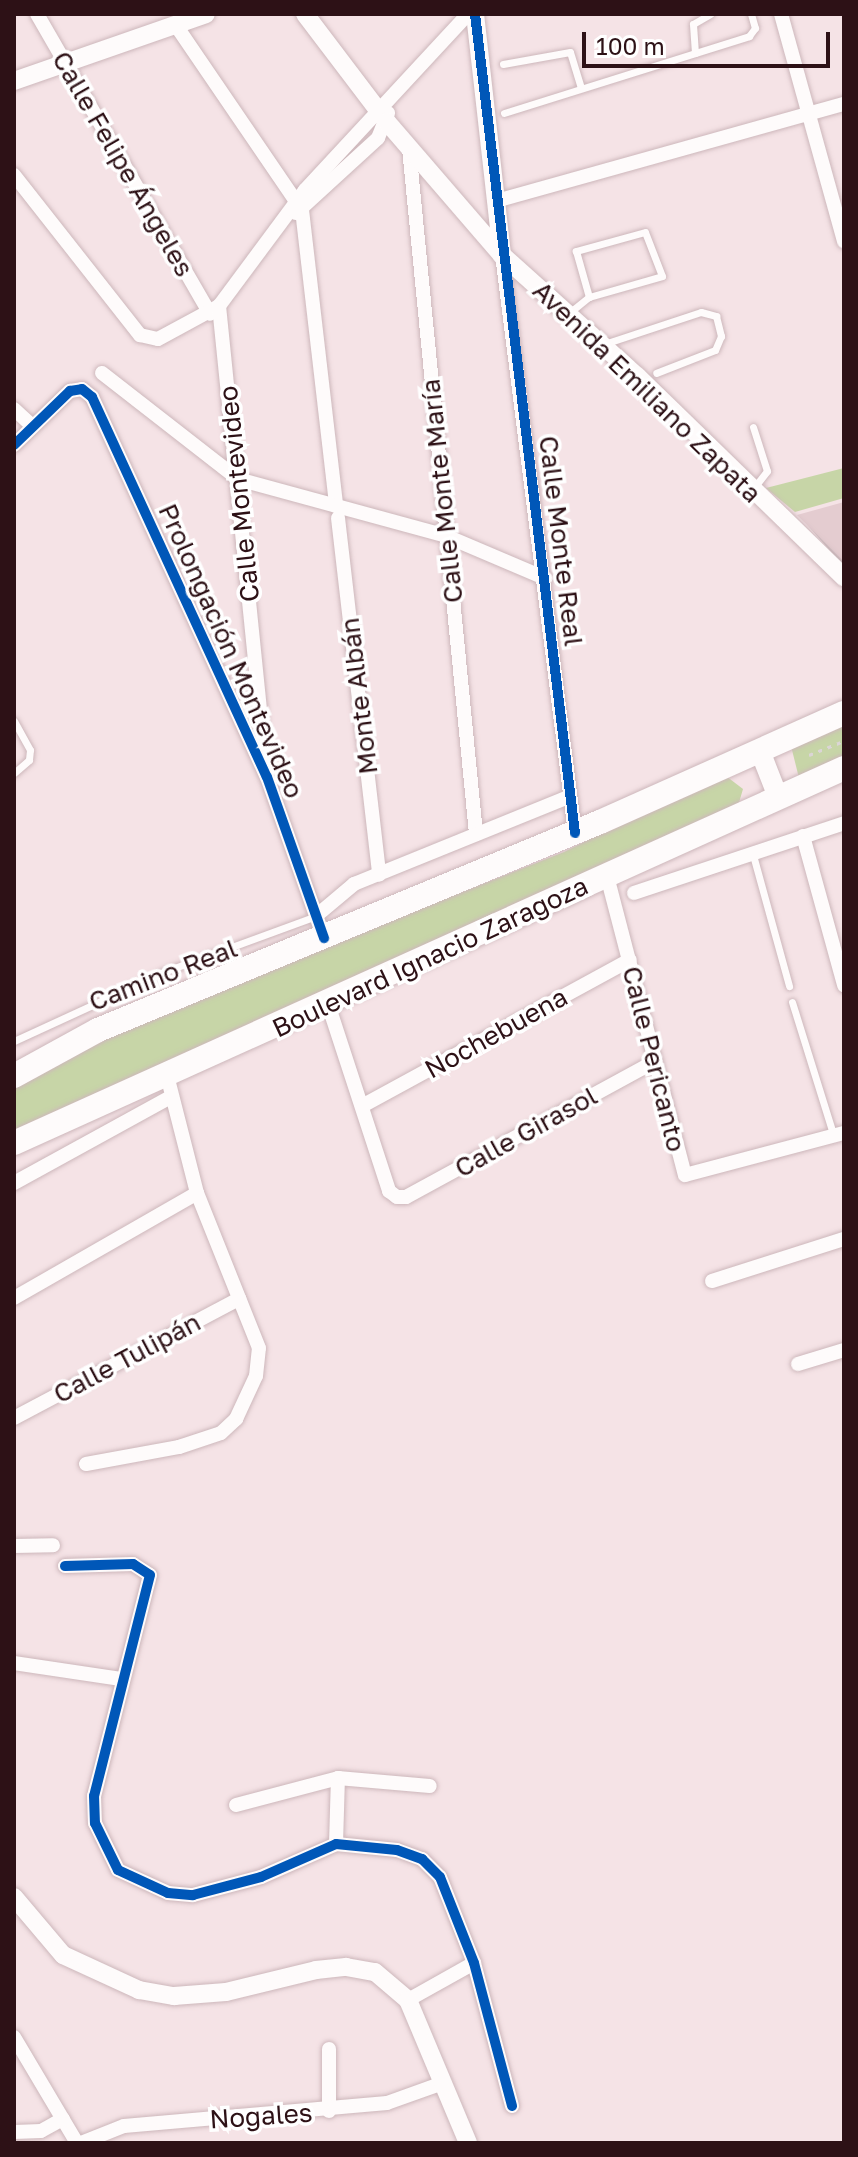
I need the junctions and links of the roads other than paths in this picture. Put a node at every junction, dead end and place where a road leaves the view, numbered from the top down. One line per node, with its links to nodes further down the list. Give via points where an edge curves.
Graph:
1 (37, 14): 11 (street, Calle Felipe Ángeles)
2 (206, 14): 9 (street)
3 (468, 14): 17 (street)
4 (475, 14): 21 (street)
5 (710, 14): 10 (lane, via 693,24)
6 (751, 14): 10 (lane, via 754,34)
7 (781, 14): 16 (street)
8 (307, 15): 17 (street, Avenida Emiliano Zapata)
9 (175, 24): 11 (street); 22 (street)
10 (695, 53): 14 (lane)
11 (61, 62): 13 (street); 26 (street, Calle Felipe Ángeles)
12 (503, 64): 14 (lane, via 570,52)
13 (14, 81)
14 (581, 87): 18 (lane)
15 (844, 104): 16 (street)
16 (809, 112): 21 (street); 23 (street)
17 (385, 113): 19 (street, Avenida Emiliano Zapata); 22 (street)
18 (504, 113)
19 (409, 148): 24 (street, Avenida Emiliano Zapata); 38 (street, Calle Monte María)
20 (14, 175): 26 (street, via 149,340)
21 (496, 201): 24 (street)
22 (299, 205): 26 (street); 37 (street, Monte Albán)
23 (844, 241)
24 (502, 255): 27 (street, Avenida Emiliano Zapata); 40 (street, Calle Monte Real)
25 (589, 297): 25 (lane, via 662,276 645,232 576,251); 27 (lane)
26 (215, 310): 35 (street, Calle Montevideo)
27 (568, 314): 28 (street, Avenida Emiliano Zapata)
28 (602, 345): 30 (lane, via 701,312 716,316 721,336 715,350); 36 (street, Avenida Emiliano Zapata)
29 (102, 373): 35 (street)
30 (656, 373)
31 (14, 409): 32 (street)
32 (31, 425): 34 (street); 46 (street, Prolongación Montevideo, via 70,391 82,389 92,397)
33 (753, 427): 36 (lane, via 767,471)
34 (14, 445)
35 (238, 479): 37 (street); 46 (street, Calle Montevideo)
36 (751, 492): 39 (street, Avenida Emiliano Zapata)
37 (337, 512): 38 (street); 54 (street, Monte Albán)
38 (446, 536): 40 (street); 51 (street, Calle Monte María)
39 (844, 577)
40 (545, 578): 47 (street, Calle Monte Real)
41 (844, 713): 43 (main road, Boulevard Ignacio Zaragoza)
42 (14, 721): 45 (lane, via 30,750 29,760)
43 (760, 751): 48 (main road); 50 (main road, Boulevard Ignacio Zaragoza)
44 (844, 768): 48 (main road, Boulevard Ignacio Zaragoza)
45 (14, 773)
46 (267, 777): 57 (street, Prolongación Montevideo)
47 (568, 797): 50 (street, Calle Monte Real); 51 (street)
48 (778, 797): 55 (main road, Boulevard Ignacio Zaragoza)
49 (844, 823): 52 (street)
50 (575, 833): 57 (main road, Boulevard Ignacio Zaragoza)
51 (476, 834): 54 (street)
52 (803, 836): 53 (street); 59 (street)
53 (753, 855): 56 (street); 60 (lane)
54 (379, 875): 57 (street, via 354,884)
55 (607, 876): 58 (street, Calle Pericanto); 62 (main road, Boulevard Ignacio Zaragoza)
56 (634, 893)
57 (320, 927): 63 (lane, Camino Real, via 166,971); 65 (main road, Boulevard Ignacio Zaragoza, via 98,1030)
58 (630, 960): 64 (street, Calle Pericanto); 67 (street, Nochebuena)
59 (844, 985)
60 (789, 986)
61 (792, 1002): 68 (lane)
62 (328, 1004): 66 (main road, Boulevard Ignacio Zaragoza); 67 (street)
63 (14, 1041)
64 (655, 1061): 67 (street, Calle Girasol, via 406,1197 389,1191); 68 (street, Calle Pericanto, via 685,1175)
65 (14, 1076)
66 (169, 1086): 69 (main road, Boulevard Ignacio Zaragoza); 70 (street); 71 (street)
67 (362, 1106)
68 (839, 1135)
69 (14, 1143)
70 (14, 1183)
71 (197, 1193): 74 (street); 75 (street)
72 (844, 1239): 73 (street)
73 (712, 1281)
74 (14, 1298)
75 (239, 1299): 78 (street, Calle Tulipán); 79 (street, via 259,1348 256,1376 236,1419 221,1433 179,1447)
76 (844, 1350): 77 (street)
77 (798, 1364)
78 (14, 1418)
79 (86, 1464)
80 (53, 1545): 81 (street)
81 (14, 1546)
82 (65, 1566): 84 (street, via 143,1566 150,1575 134,1648)
83 (14, 1663): 84 (street)
84 (121, 1679): 88 (street, via 94,1796 95,1823 118,1870 168,1893 193,1895 261,1877)
85 (338, 1778): 86 (street); 87 (street); 88 (street)
86 (430, 1786)
87 (236, 1805)
88 (336, 1844): 90 (street, via 397,1850 422,1859 440,1877)
89 (14, 1897): 91 (street, via 63,1955 139,1990 174,1996 226,1992 346,1967 375,1972)
90 (474, 1963): 91 (street); 95 (street)
91 (408, 2000): 94 (street)
92 (14, 2037): 97 (street)
93 (329, 2049): 96 (street)
94 (440, 2084): 96 (street, Nogales, via 387,2103); 100 (street)
95 (512, 2106)
96 (329, 2111): 99 (street, Nogales, via 124,2126)
97 (63, 2119): 98 (street, via 41,2131); 99 (street)
98 (14, 2132)
99 (79, 2143)
100 (468, 2143)

